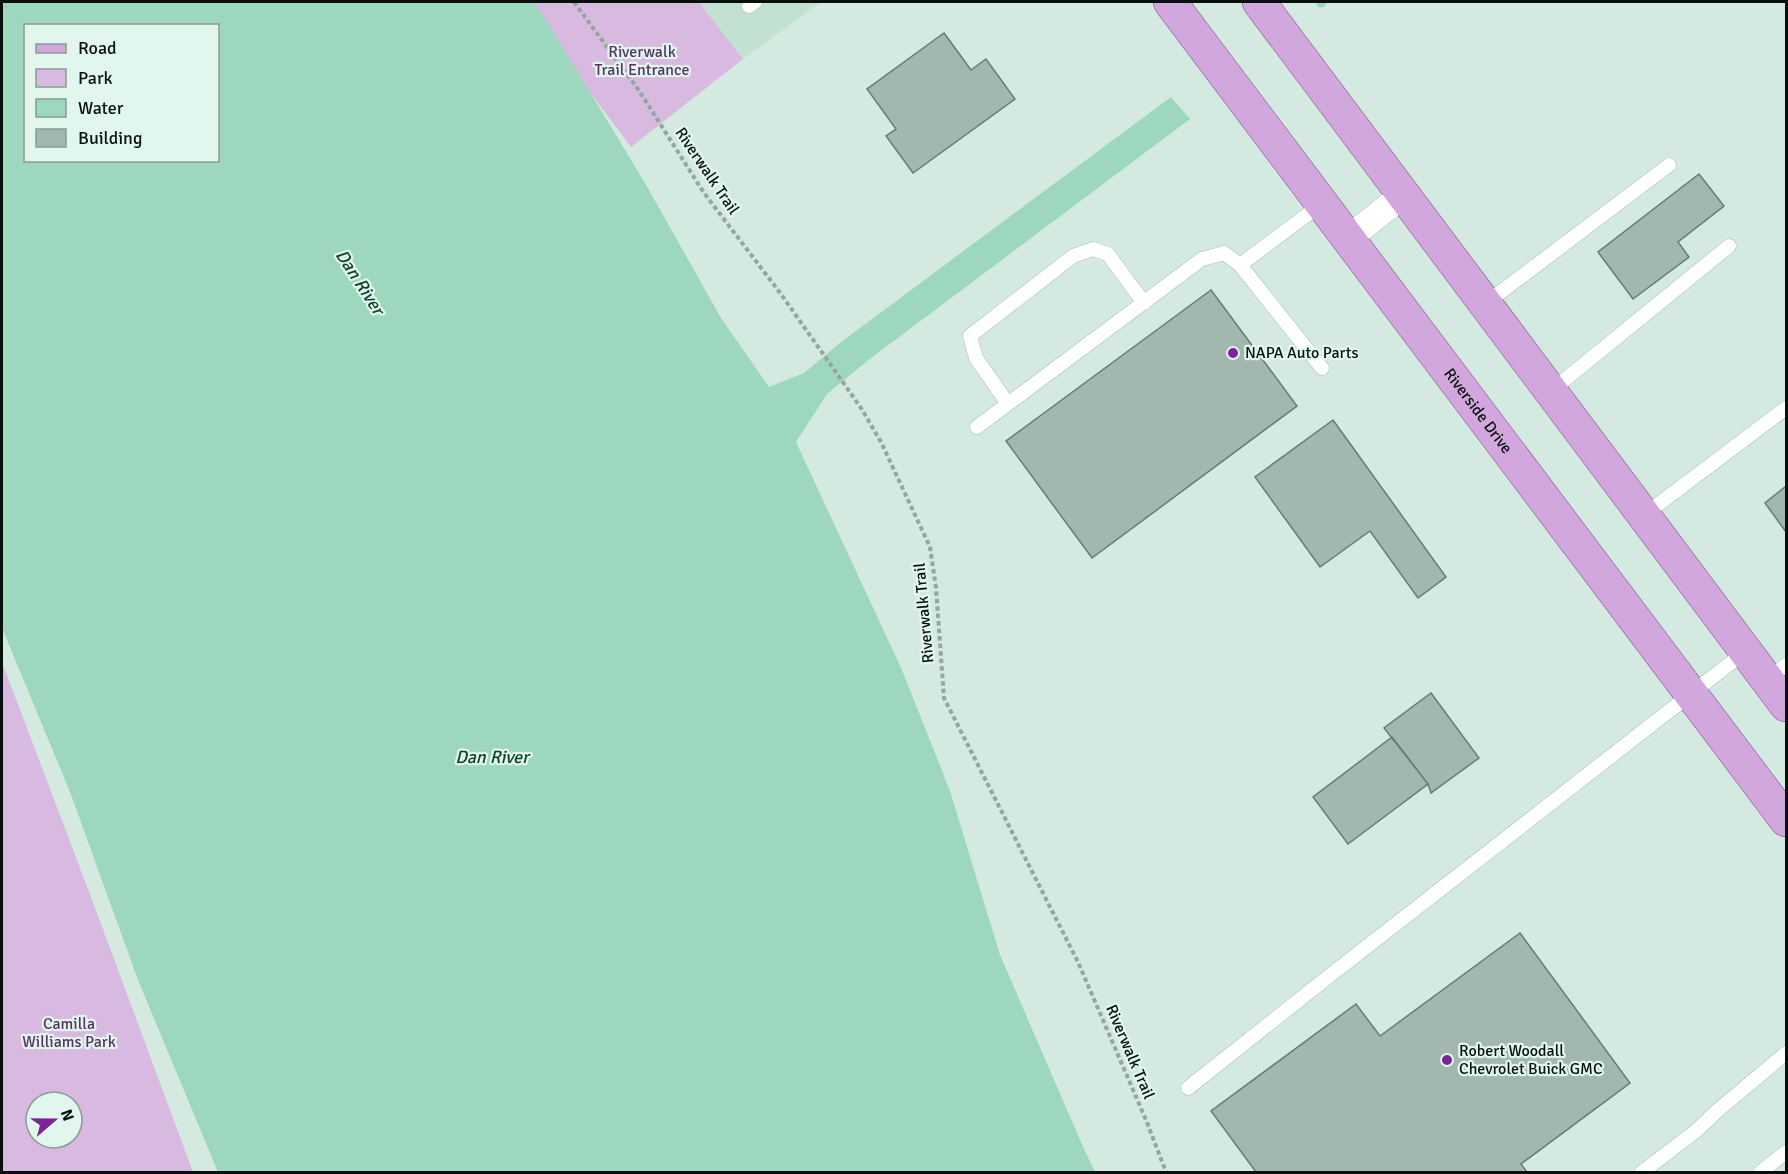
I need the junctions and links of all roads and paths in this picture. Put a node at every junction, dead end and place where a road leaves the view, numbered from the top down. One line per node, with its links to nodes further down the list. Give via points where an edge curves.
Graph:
1 (574, 2): 25 (path, Riverwalk Trail, via 640,92 704,193 861,408 881,442 930,547 944,698 1078,962)
2 (1170, 2): 6 (main road, Riverside Drive)
3 (1259, 2): 5 (main road)
4 (1670, 165): 11 (lane)
5 (1404, 194): 7 (street); 11 (main road)
6 (1323, 203): 7 (main road, Riverside Drive); 9 (lane)
7 (1349, 238): 20 (main road, Riverside Drive)
8 (1729, 246): 13 (lane)
9 (1240, 265): 10 (lane, via 1224,253 1202,260); 12 (lane)
10 (1144, 303): 14 (lane); 14 (lane, via 1108,254 1093,249 1073,256 970,336 976,358)
11 (1485, 304): 13 (main road)
12 (1322, 368)
13 (1551, 391): 17 (main road)
14 (1008, 404): 16 (lane)
15 (1786, 408): 17 (lane)
16 (977, 427)
17 (1644, 514): 18 (main road)
18 (1746, 651): 19 (main road); 20 (lane)
19 (1780, 684)
20 (1691, 694): 21 (main road, Riverside Drive); 23 (lane)
21 (1786, 820)
22 (1786, 1053): 26 (lane)
23 (1188, 1088)
24 (1786, 1152): 27 (lane)
25 (1166, 1173)
26 (1642, 1173)
27 (1761, 1173)

